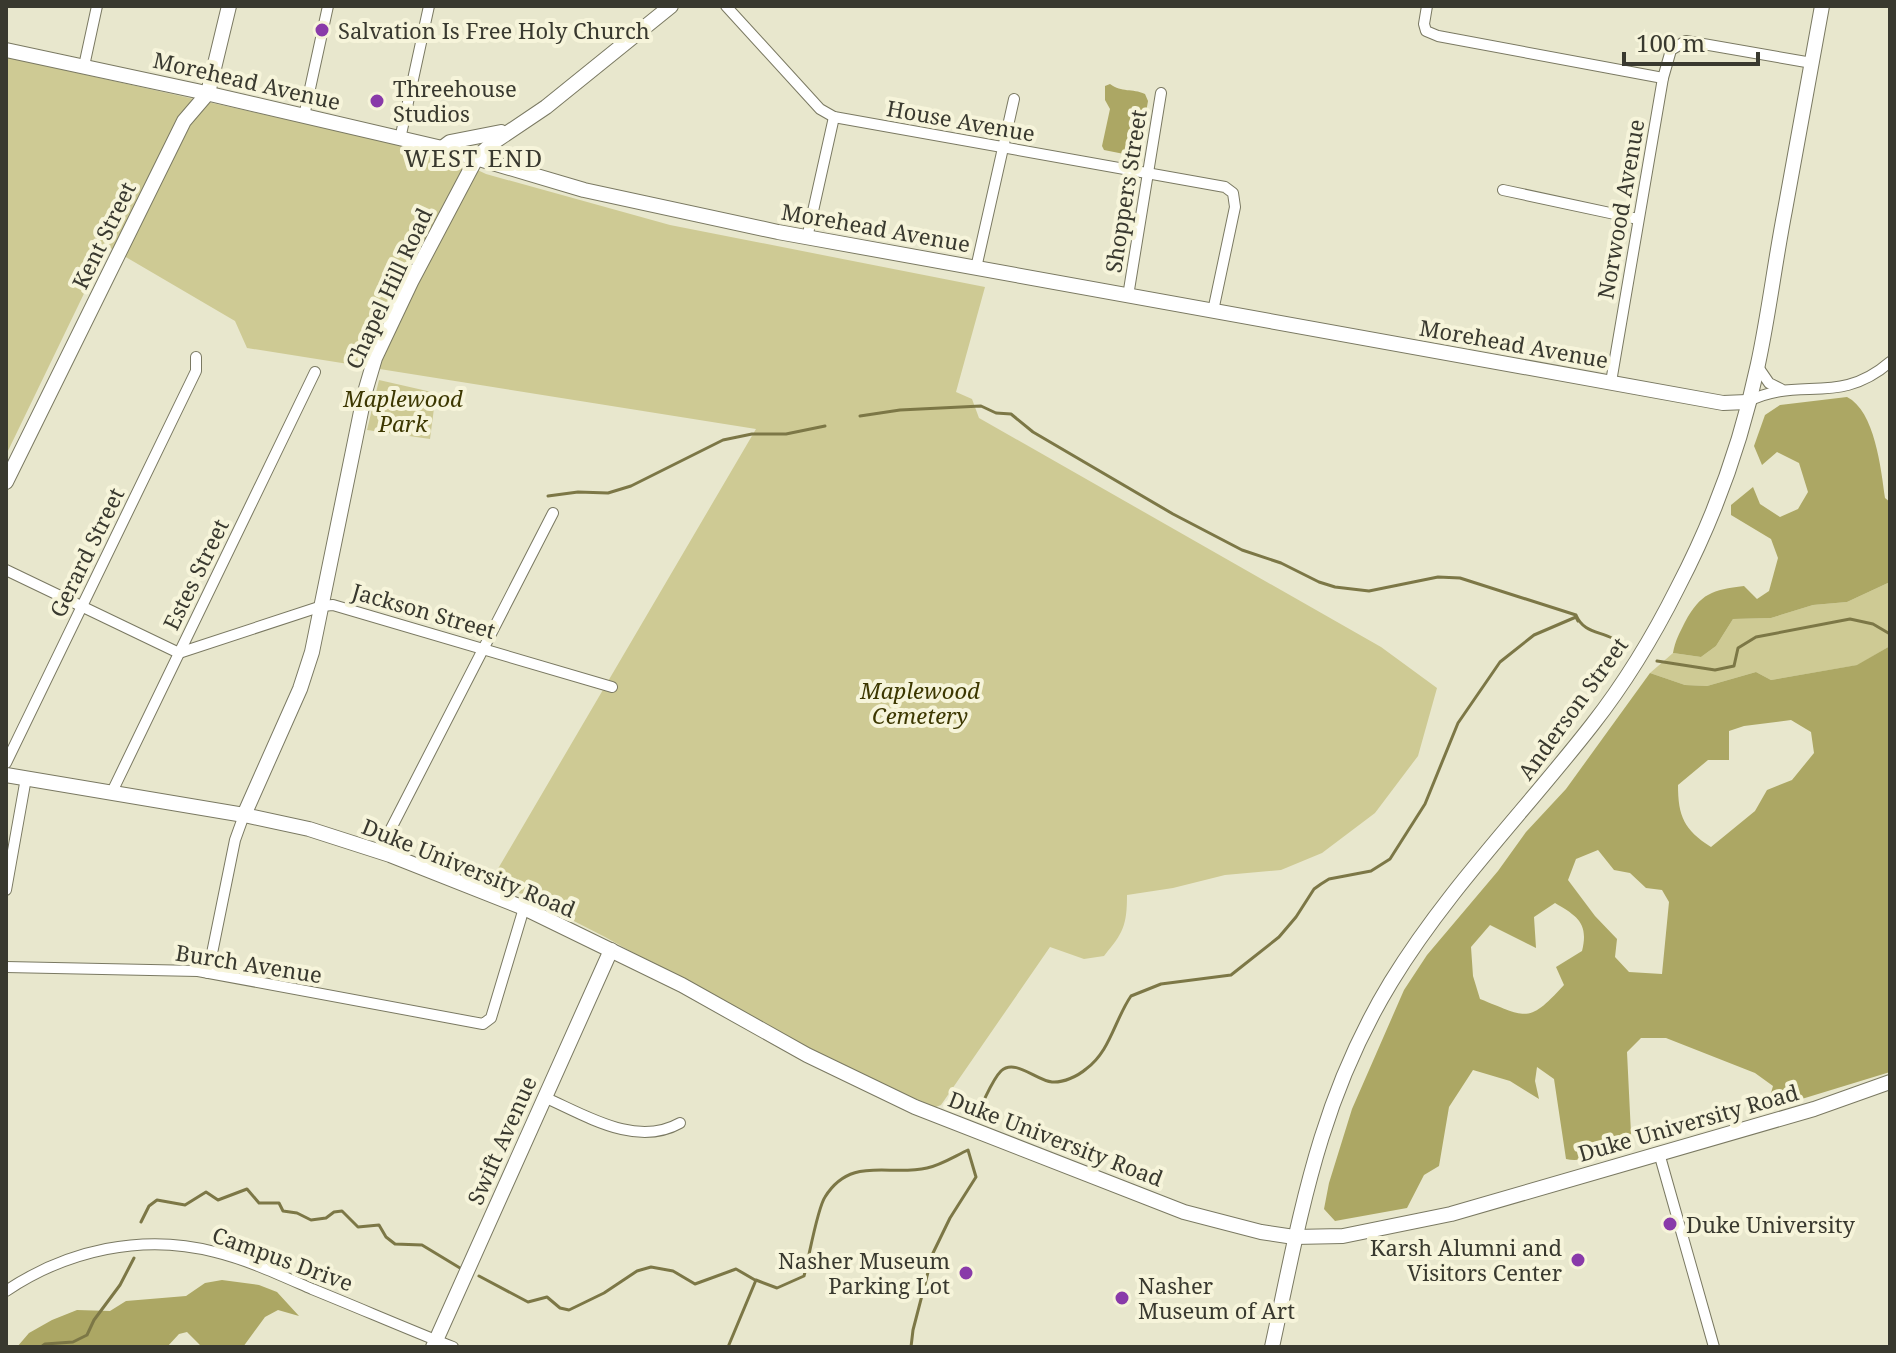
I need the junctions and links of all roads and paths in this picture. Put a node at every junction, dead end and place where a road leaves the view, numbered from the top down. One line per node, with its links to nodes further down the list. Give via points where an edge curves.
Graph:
1 (97, 6): 11 (street)
2 (229, 6): 13 (street, Kent Street)
3 (328, 6): 16 (street)
4 (429, 6): 19 (street)
5 (671, 6): 18 (street, Chapel Hill Road)
6 (726, 6): 17 (street, via 820,109)
7 (1427, 6): 12 (street, via 1426,31 1438,36)
8 (1822, 6): 10 (street, Anderson Street)
9 (6, 50): 11 (street, Morehead Avenue)
10 (1812, 63): 12 (street, Norwood Avenue, via 1686,41 1671,50); 32 (street, Anderson Street)
11 (84, 66): 13 (street, Morehead Avenue)
12 (1663, 78): 25 (street, Norwood Avenue)
13 (208, 93): 16 (street, Morehead Avenue); 37 (street, Kent Street, via 184,121)
14 (1161, 93): 23 (street, Shoppers Street)
15 (1014, 99): 20 (street)
16 (304, 116): 19 (street, Morehead Avenue)
17 (834, 117): 20 (street, House Avenue); 26 (street)
18 (517, 128): 21 (street); 22 (street, Chapel Hill Road)
19 (400, 139): 21 (street, Morehead Avenue)
20 (1003, 147): 23 (street, House Avenue); 27 (street)
21 (442, 148): 22 (street, Morehead Avenue)
22 (477, 157): 26 (street, Morehead Avenue, via 584,190); 40 (street, Chapel Hill Road, via 375,358)
23 (1147, 173): 28 (street, Shoppers Street); 29 (street, House Avenue, via 1225,187 1233,193 1235,207)
24 (1503, 190): 25 (street)
25 (1638, 219): 34 (street, Norwood Avenue)
26 (807, 238): 27 (street, Morehead Avenue)
27 (976, 268): 28 (street, Morehead Avenue)
28 (1128, 296): 29 (street, Morehead Avenue)
29 (1213, 311): 34 (street, Morehead Avenue)
30 (196, 357): 41 (street, Gerard Street, via 196,371)
31 (1890, 362): 35 (street, via 1876,375 1841,388)
32 (1758, 367): 35 (street, via 1769,383); 36 (street, Anderson Street)
33 (315, 372): 43 (street, Estes Street)
34 (1611, 382): 36 (street, Morehead Avenue, via 1723,403)
35 (1783, 390): 36 (street)
36 (1747, 402): 61 (street, Anderson Street, via 1696,548 1637,660 1594,722 1430,925 1379,1003 1334,1095)
37 (6, 482)
38 (553, 513): 42 (street)
39 (6, 570): 41 (street)
40 (322, 606): 42 (street, Jackson Street); 43 (street, Jackson Street); 49 (street, Chapel Hill Road, via 307,669)
41 (82, 607): 43 (street); 45 (street, Gerard Street)
42 (483, 647): 44 (street, Jackson Street); 50 (street)
43 (179, 653): 48 (street, Estes Street)
44 (612, 687)
45 (6, 763)
46 (6, 775): 47 (street, Duke University Road)
47 (26, 778): 48 (street, Duke University Road); 51 (street)
48 (111, 794): 49 (street, Duke University Road)
49 (244, 815): 50 (street, Duke University Road); 56 (street)
50 (379, 852): 53 (street, Duke University Road)
51 (7, 876): 52 (street)
52 (6, 890)
53 (524, 908): 54 (street, Duke University Road); 56 (street, Burch Avenue, via 491,1018 483,1024)
54 (611, 950): 58 (street, Swift Avenue); 61 (street, Duke University Road, via 915,1107 1184,1212)
55 (6, 967): 56 (street, Burch Avenue)
56 (208, 973)
57 (1890, 1082): 60 (street, Duke University Road)
58 (544, 1097): 59 (street, via 633,1132 667,1130); 63 (street, Swift Avenue)
59 (680, 1123)
60 (1659, 1153): 61 (street, Duke University Road, via 1415,1223 1367,1233); 66 (street)
61 (1294, 1237): 65 (street, Anderson Street)
62 (6, 1291): 63 (street, Campus Drive, via 52,1265 91,1252 182,1246 239,1259)
63 (435, 1344): 64 (street, Campus Drive)
64 (453, 1347)
65 (1272, 1347)
66 (1714, 1347)

